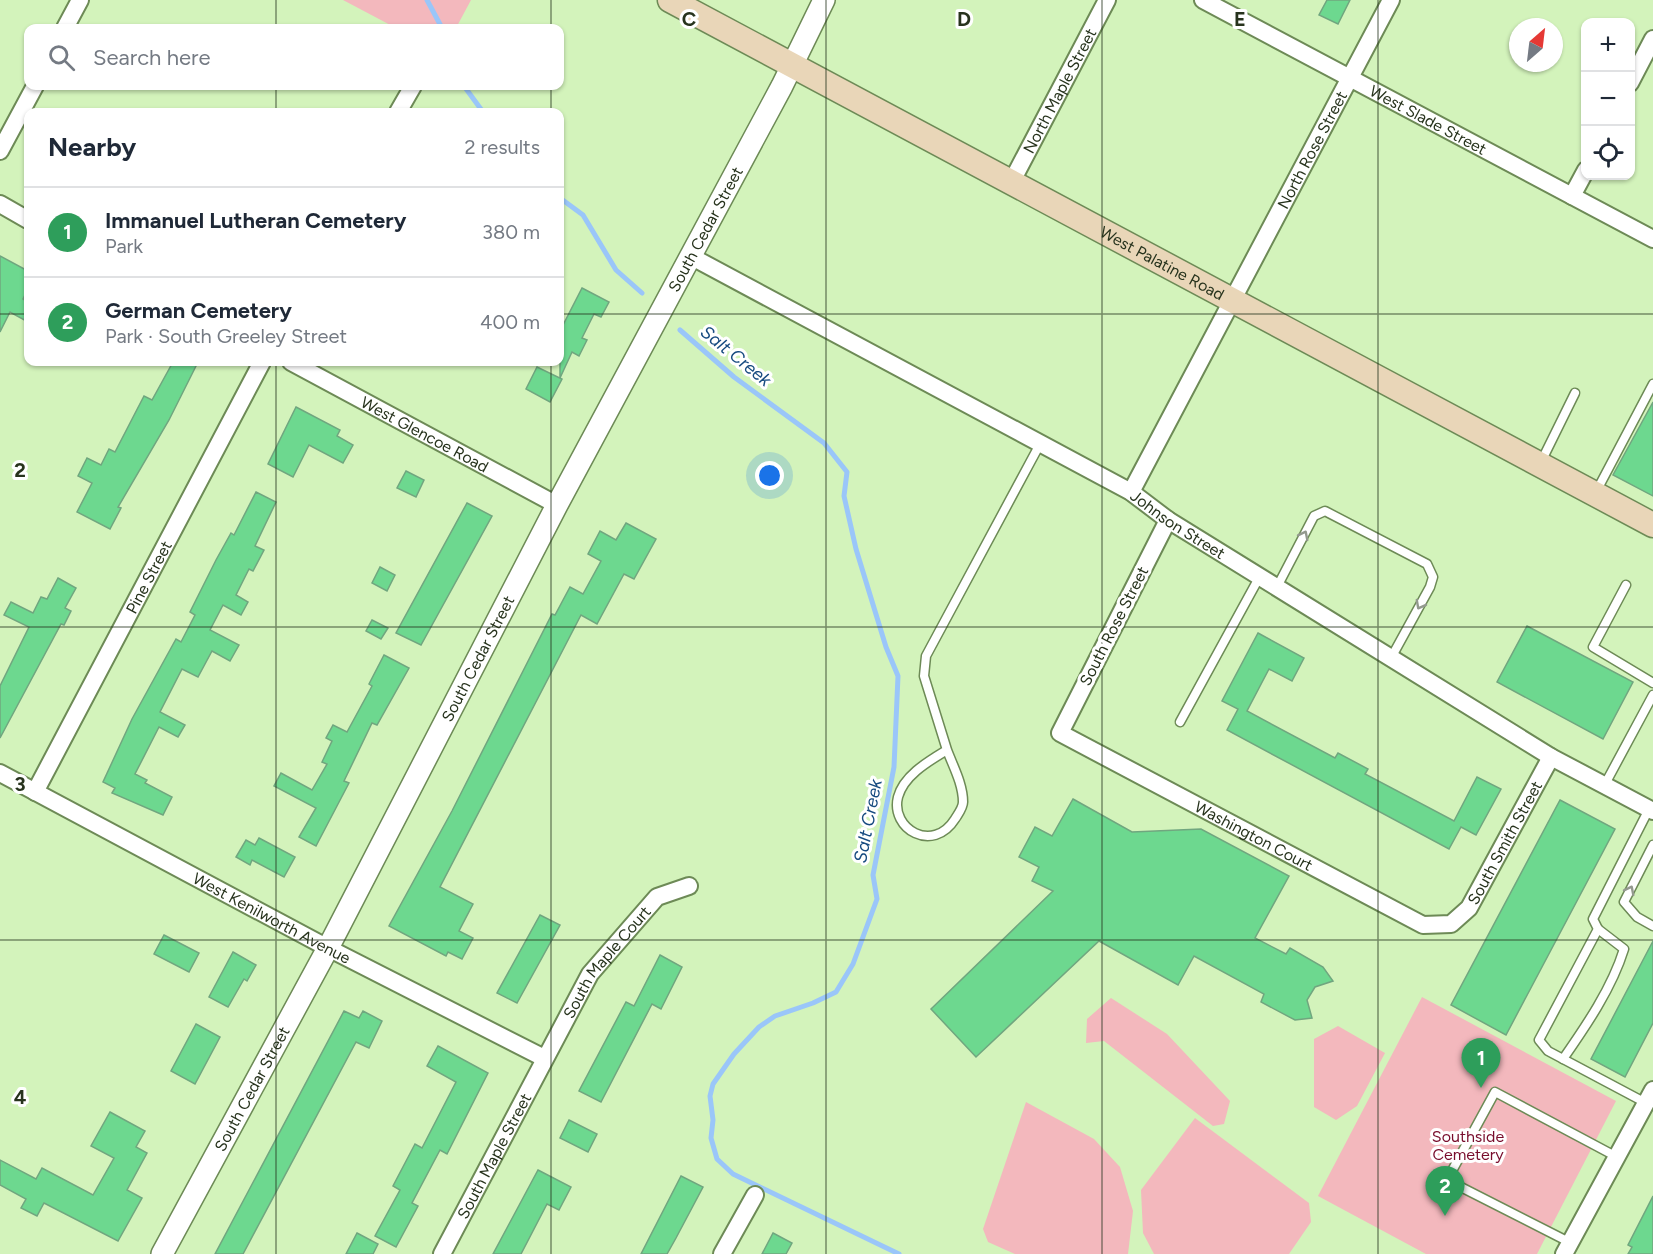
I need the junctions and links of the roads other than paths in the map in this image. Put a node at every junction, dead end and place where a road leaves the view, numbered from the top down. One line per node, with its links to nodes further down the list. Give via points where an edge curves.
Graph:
1 (80, 0): 7 (street)
2 (670, 0): 9 (main road, West Palatine Road)
3 (824, 0): 9 (street, South Cedar Street)
4 (1107, 0): 17 (street, North Maple Street)
5 (1203, 0): 11 (street, West Slade Street)
6 (1391, 0): 11 (street, North Rose Street)
7 (67, 24)
8 (1653, 39): 10 (street)
9 (793, 64): 17 (main road, West Palatine Road); 22 (street, South Cedar Street)
10 (1635, 73)
11 (1348, 78): 18 (street, West Slade Street); 23 (street, North Rose Street)
12 (33, 90): 15 (street)
13 (411, 90): 14 (street)
14 (400, 108)
15 (0, 152)
16 (1581, 179): 18 (street)
17 (1012, 181): 23 (main road, West Palatine Road)
18 (1572, 196): 21 (street, West Slade Street)
19 (0, 204): 20 (street)
20 (24, 218)
21 (1653, 239)
22 (692, 257): 28 (street, Johnson Street); 32 (street, South Cedar Street)
23 (1234, 301): 29 (main road, West Palatine Road); 30 (street)
24 (260, 366): 47 (street, Pine Street)
25 (298, 366): 32 (street, West Glencoe Road)
26 (1653, 384): 31 (lane)
27 (1575, 393): 29 (lane)
28 (1040, 444): 30 (street, Johnson Street); 43 (lane, via 926,656 924,675)
29 (1540, 465): 31 (main road, West Palatine Road)
30 (1131, 492): 33 (street, Johnson Street)
31 (1595, 494): 34 (main road, West Palatine Road)
32 (557, 505): 54 (street, South Cedar Street)
33 (1168, 519): 35 (street, Johnson Street); 42 (street, South Rose Street)
34 (1653, 525)
35 (1260, 576): 37 (street, Johnson Street); 41 (lane)
36 (1626, 585): 39 (lane, via 1593,647)
37 (1277, 587): 38 (street, Johnson Street); 38 (lane, one-way to 38, via 1314,516 1325,511 1427,564 1433,577 1430,586)
38 (1392, 658): 44 (street, Johnson Street)
39 (1653, 683)
40 (1653, 694): 46 (lane)
41 (1180, 722)
42 (1060, 733): 51 (street, Washington Court, via 1423,924)
43 (947, 750): 43 (lane, via 924,764 898,795 897,809 904,824 918,836 938,837 949,828 963,805 961,787)
44 (1551, 758): 46 (street, Johnson Street); 51 (street, South Smith Street, via 1469,908)
45 (0, 773): 47 (street, West Kenilworth Avenue)
46 (1604, 786): 48 (street, Johnson Street)
47 (35, 792): 54 (street, West Kenilworth Avenue)
48 (1651, 810): 53 (lane, via 1593,920)
49 (1653, 845): 52 (lane, one-way to 49, via 1637,917 1624,902)
50 (689, 886): 55 (street, South Maple Court, via 657,897 590,974)
51 (1450, 924)
52 (1653, 926)
53 (1598, 929): 56 (lane, via 1539,1040 1548,1051); 56 (lane, via 1624,949 1586,1027)
54 (328, 948): 55 (street, West Kenilworth Avenue); 61 (street, South Cedar Street)
55 (544, 1058): 62 (street, South Maple Street)
56 (1563, 1059): 57 (lane)
57 (1651, 1094): 58 (street)
58 (1617, 1157): 60 (street); 60 (lane, via 1495,1092 1446,1180)
59 (755, 1195): 63 (street)
60 (1568, 1248)
61 (162, 1254)
62 (442, 1254)
63 (722, 1254)

